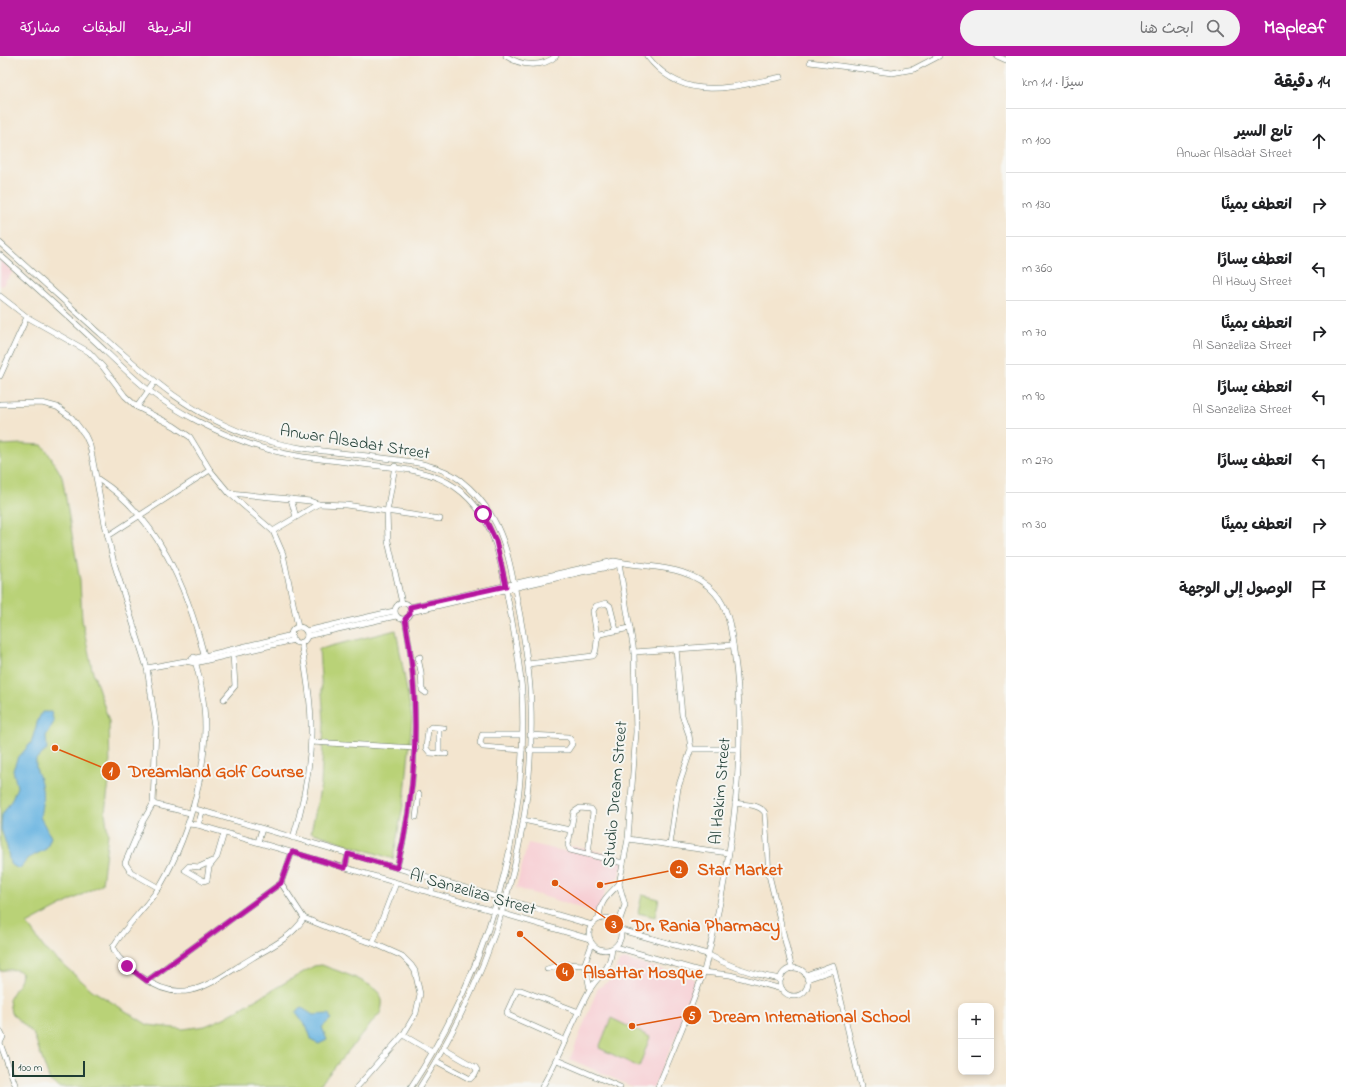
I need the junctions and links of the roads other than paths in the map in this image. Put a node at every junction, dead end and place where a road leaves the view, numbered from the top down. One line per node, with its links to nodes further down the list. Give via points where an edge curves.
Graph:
1 (506, 56): 2 (street, via 519,63 529,64 546,62)
2 (556, 56)
3 (647, 56): 8 (street, via 657,68 670,77 702,89 716,89)
4 (939, 56): 7 (street, via 914,69 892,73)
5 (997, 56): 6 (street)
6 (1006, 60)
7 (810, 62)
8 (781, 77)
9 (0, 244): 14 (street, Anwar Alsadat Street)
10 (0, 255): 15 (street, Anwar Alsadat Street)
11 (0, 296): 12 (street)
12 (27, 317): 13 (street); 17 (street, via 89,352)
13 (0, 376)
14 (154, 383): 15 (street); 18 (street, Anwar Alsadat Street, via 197,411 258,439 287,446)
15 (149, 390): 17 (street); 19 (street, Anwar Alsadat Street, via 190,417 250,444 295,456)
16 (0, 403): 21 (street, via 50,404 64,411 85,435)
17 (137, 407): 20 (street, via 190,437)
18 (396, 460): 19 (street); 22 (street, Anwar Alsadat Street, via 443,470)
19 (395, 468): 23 (street, Anwar Alsadat Street, via 439,478); 27 (street)
20 (210, 470): 24 (street); 28 (street)
21 (98, 479): 28 (street, via 127,500); 32 (street)
22 (466, 486): 23 (street); 34 (street, Anwar Alsadat Street, via 484,504 504,539)
23 (461, 492): 35 (street, Anwar Alsadat Street, via 483,514 489,526 498,547)
24 (229, 493): 25 (street); 31 (street)
25 (291, 499): 26 (street); 29 (street)
26 (318, 504): 27 (street, via 346,505); 29 (street)
27 (387, 512): 30 (street); 36 (street, via 390,551)
28 (140, 516): 32 (street); 51 (street, via 176,574 189,605)
29 (296, 517): 31 (street)
30 (440, 519)
31 (273, 531): 40 (street, via 283,554)
32 (108, 536): 56 (street)
33 (619, 563): 34 (street); 41 (street, Studio Dream Street); 48 (street, Al Hakim Street, via 679,571 703,582 716,593 728,615)
34 (514, 586): 35 (street); 55 (street, Anwar Alsadat Street)
35 (506, 588): 37 (street); 64 (street, Anwar Alsadat Street, via 518,656 522,694)
36 (402, 603): 37 (street); 38 (street, via 397,606)
37 (410, 610): 39 (street, via 409,616)
38 (395, 614): 39 (street); 43 (street)
39 (405, 619): 58 (street)
40 (298, 627): 43 (street, via 303,628); 44 (street)
41 (630, 628): 42 (street); 50 (street, Studio Dream Street)
42 (616, 630): 45 (street, via 602,633); 45 (street, via 610,606 606,603 596,606 593,611)
43 (307, 634): 47 (street)
44 (292, 635): 46 (street); 51 (street)
45 (597, 637): 55 (street, via 594,656)
46 (294, 640): 47 (street); 52 (street)
47 (301, 642): 67 (street, via 307,678)
48 (733, 645): 49 (street); 70 (street, Al Hakim Street, via 738,689)
49 (676, 649): 50 (street); 69 (street, via 682,715 689,735)
50 (634, 652): 92 (street, Studio Dream Street, via 636,747)
51 (204, 654): 54 (street)
52 (233, 654): 54 (street); 62 (street, via 235,686)
53 (420, 657): 57 (street, via 418,658)
54 (193, 660): 56 (street); 82 (street, via 202,693 204,751)
55 (528, 664): 63 (street, Anwar Alsadat Street)
56 (147, 668): 79 (street, via 156,727)
57 (421, 672): 58 (street); 59 (street)
58 (414, 673): 60 (street)
59 (422, 679): 60 (street); 61 (street, via 422,690)
60 (414, 680): 65 (street)
61 (426, 693)
62 (224, 699)
63 (530, 734): 72 (street, Anwar Alsadat Street); 72 (street, via 568,737 572,744 568,750)
64 (522, 735): 71 (street, Anwar Alsadat Street); 71 (street, via 482,735 480,743 483,747)
65 (416, 740): 66 (street); 68 (street)
66 (426, 740): 73 (street, via 427,752); 73 (street, via 429,729 442,728)
67 (311, 742): 68 (street); 91 (street, via 307,780)
68 (416, 748): 76 (street)
69 (690, 749): 70 (street); 94 (street, via 678,788)
70 (738, 749): 78 (street, Al Hakim Street)
71 (522, 750): 109 (street, Anwar Alsadat Street, via 514,827)
72 (529, 750): 85 (street, Anwar Alsadat Street)
73 (439, 754): 74 (street)
74 (446, 754)
75 (419, 794): 77 (street)
76 (411, 801): 77 (street); 80 (street)
77 (418, 802): 81 (street)
78 (735, 803): 96 (street, Al Hakim Street); 123 (street, via 758,807 765,813 769,875)
79 (153, 804): 82 (street, Al Sanzeliza Street); 107 (street, via 125,863 131,872)
80 (410, 808): 81 (street); 102 (street)
81 (417, 809): 84 (street)
82 (191, 810): 83 (street, Al Sanzeliza Street); 86 (street)
83 (202, 812): 87 (street); 88 (street, Al Sanzeliza Street)
84 (416, 817)
85 (523, 820): 89 (street); 110 (street, Anwar Alsadat Street)
86 (188, 824): 87 (street, Al Sanzeliza Street); 107 (street)
87 (198, 825): 90 (street, Al Sanzeliza Street)
88 (262, 830): 91 (street, Al Sanzeliza Street); 93 (street)
89 (570, 830): 98 (street, via 570,850); 98 (street, via 575,810 588,808 593,812)
90 (224, 833): 93 (street, Al Sanzeliza Street); 99 (street, via 218,855)
91 (293, 838): 97 (street, Al Sanzeliza Street)
92 (628, 839): 94 (street); 100 (street, Studio Dream Street)
93 (258, 842): 95 (street, Al Sanzeliza Street)
94 (670, 845): 96 (street)
95 (292, 852): 101 (street, Al Sanzeliza Street); 104 (street)
96 (728, 853): 120 (street, Al Hakim Street)
97 (348, 854): 101 (street); 102 (street, Al Sanzeliza Street)
98 (588, 854): 100 (street)
99 (212, 861): 99 (street, via 189,866 185,870 206,881)
100 (623, 863): 106 (street, Studio Dream Street)
101 (345, 868): 105 (street, Al Sanzeliza Street)
102 (397, 868): 103 (street, Al Sanzeliza Street)
103 (435, 878): 108 (street); 109 (street, Al Sanzeliza Street)
104 (281, 883): 113 (street); 127 (street)
105 (396, 883): 108 (street, Al Sanzeliza Street); 118 (street)
106 (619, 884): 114 (street, Studio Dream Street, via 604,899); 116 (street, Studio Dream Street, via 626,905)
107 (159, 888): 127 (street, via 113,947 127,966)
108 (431, 893): 111 (street, Al Sanzeliza Street)
109 (497, 898): 110 (street, Al Sanzeliza Street); 111 (street, Anwar Alsadat Street)
110 (505, 900): 112 (street, Anwar Alsadat Street); 115 (street, Al Sanzeliza Street)
111 (493, 912): 112 (street, Al Sanzeliza Street); 136 (street, Anwar Alsadat Street, via 468,982)
112 (502, 914): 117 (street, Al Sanzeliza Street); 135 (street, Anwar Alsadat Street, via 472,993)
113 (304, 918): 118 (street); 127 (street, via 287,937 196,990 164,990)
114 (599, 919): 115 (street); 116 (street, via 610,919)
115 (592, 925): 117 (street)
116 (620, 927): 119 (street, via 621,939); 120 (street)
117 (591, 941): 119 (street, via 601,950); 121 (street)
118 (373, 943): 132 (street, via 402,956 415,971 419,1003)
119 (614, 948): 124 (street); 129 (street, via 606,970)
120 (707, 954): 124 (street, Al Hakim Street); 126 (street, via 737,968)
121 (585, 965): 122 (street, via 563,964); 129 (street)
122 (547, 969)
123 (792, 969): 125 (street, via 800,970); 126 (street, via 785,972)
124 (703, 972): 128 (street, via 730,975); 146 (street, Al Hakim Street, via 678,1042)
125 (807, 977): 128 (street, via 807,988 797,996 788,995); 147 (street, via 834,967)
126 (781, 979): 128 (street)
127 (147, 981)
128 (782, 989)
129 (590, 990): 130 (street)
130 (579, 1012): 133 (street); 133 (street, via 521,990 514,993 508,1015)
131 (0, 1031): 134 (street, via 4,1037)
132 (403, 1035): 136 (street); 141 (street)
133 (566, 1041): 138 (street)
134 (0, 1043): 140 (street)
135 (444, 1049): 137 (street, Anwar Alsadat Street); 137 (street, via 475,1067 476,1073 470,1080)
136 (432, 1052): 142 (street, Anwar Alsadat Street)
137 (436, 1060): 143 (street, Anwar Alsadat Street)
138 (557, 1060): 139 (street); 144 (street)
139 (608, 1084): 145 (street)
140 (16, 1087)
141 (357, 1087)
142 (411, 1087)
143 (420, 1087)
144 (542, 1087)
145 (620, 1087)
146 (658, 1087)
147 (861, 1087)

